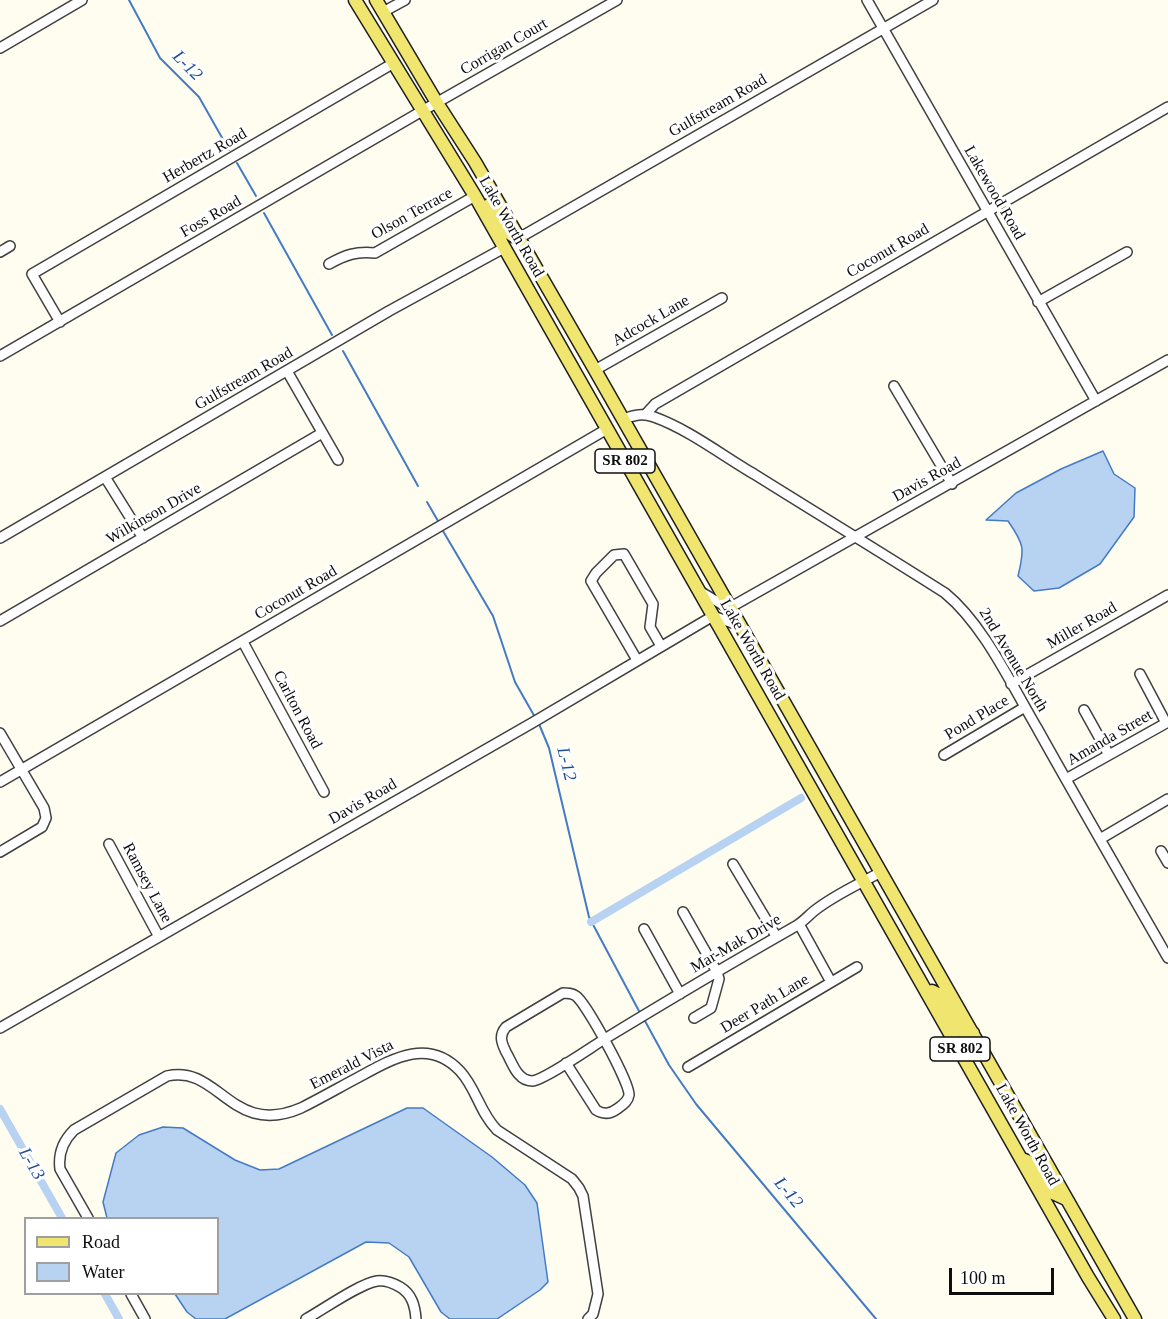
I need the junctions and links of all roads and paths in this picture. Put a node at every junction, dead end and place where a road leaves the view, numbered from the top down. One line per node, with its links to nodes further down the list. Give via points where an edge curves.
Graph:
1 (82, 0): 10 (street)
2 (355, 0): 11 (main road, Lake Worth Road / SR 802)
3 (376, 0): 8 (main road, Lake Worth Road / SR 802)
4 (405, 0): 8 (street)
5 (617, 0): 12 (street, Corrigan Court)
6 (867, 0): 9 (street, Lakewood Road)
7 (933, 0): 9 (street, Gulfstream Road)
8 (383, 12): 12 (main road, Lake Worth Road / SR 802)
9 (883, 29): 16 (street, Lakewood Road); 17 (street, Gulfstream Road)
10 (0, 48)
11 (392, 64): 14 (main road, Lake Worth Road / SR 802); 26 (street, Herbertz Road, via 32,274)
12 (437, 103): 14 (street, Foss Road); 17 (main road, Lake Worth Road / SR 802)
13 (1168, 107): 16 (street, Coconut Road)
14 (422, 111): 15 (main road, Lake Worth Road / SR 802); 26 (street, Foss Road)
15 (474, 196): 17 (main road, via 486,200 504,230); 19 (main road, Lake Worth Road / SR 802); 22 (street, Olson Terrace, via 375,253 348,254)
16 (987, 211): 25 (street, Lakewood Road); 34 (street, Coconut Road, via 655,404)
17 (519, 238): 23 (main road, Lake Worth Road / SR 802)
18 (10, 246): 20 (street)
19 (504, 248): 23 (main road, via 519,253 538,286); 30 (street, Gulfstream Road); 31 (main road, Lake Worth Road / SR 802)
20 (0, 252)
21 (1127, 252): 25 (street)
22 (329, 264)
23 (547, 287): 29 (main road, Lake Worth Road / SR 802)
24 (722, 298): 29 (street, Adcock Lane)
25 (1038, 302): 33 (street, Lakewood Road)
26 (60, 322): 27 (street, Foss Road)
27 (0, 356)
28 (1168, 360): 33 (street, Davis Road)
29 (596, 370): 35 (main road, Lake Worth Road / SR 802)
30 (286, 371): 37 (street); 40 (street, Gulfstream Road)
31 (581, 383): 35 (main road, via 593,392 610,418); 36 (main road, Lake Worth Road / SR 802)
32 (894, 386): 41 (street)
33 (1096, 401): 41 (street, Davis Road)
34 (645, 415): 35 (street, Coconut Road); 43 (street, 2nd Avenue North, via 690,435)
35 (623, 419): 39 (main road, Lake Worth Road / SR 802)
36 (607, 429): 39 (main road, via 617,427 636,456); 45 (main road, Lake Worth Road / SR 802); 51 (street, Coconut Road)
37 (322, 433): 38 (street); 44 (street, Wilkinson Drive)
38 (338, 460)
39 (652, 470): 47 (main road, Lake Worth Road / SR 802)
40 (105, 477): 42 (street, Gulfstream Road); 44 (street)
41 (952, 484): 43 (street, Davis Road)
42 (0, 537)
43 (856, 537): 47 (street, Davis Road); 55 (street, 2nd Avenue North, via 958,604 969,615)
44 (143, 538): 49 (street, Wilkinson Drive)
45 (699, 591): 47 (street); 48 (main road, Lake Worth Road / SR 802)
46 (1168, 595): 55 (street, Miller Road)
47 (731, 607): 50 (main road, Lake Worth Road / SR 802)
48 (713, 616): 50 (street); 52 (street, Davis Road); 74 (main road, Lake Worth Road / SR 802)
49 (0, 621)
50 (742, 626): 73 (main road, Lake Worth Road / SR 802)
51 (243, 642): 62 (street, Coconut Road); 65 (street, Carlton Road)
52 (661, 646): 53 (street, Davis Road); 53 (street, via 650,627 652,604 624,554 614,555 591,581)
53 (637, 660): 79 (street, Davis Road)
54 (1140, 675): 58 (street)
55 (1011, 684): 56 (street, 2nd Avenue North)
56 (1024, 707): 61 (street, Pond Place); 63 (street, 2nd Avenue North)
57 (1084, 710): 60 (street)
58 (1167, 722): 60 (street, Amanda Street)
59 (0, 733): 62 (street)
60 (1109, 755): 63 (street, Amanda Street)
61 (944, 756)
62 (22, 770): 64 (street, Coconut Road); 70 (street, via 46,818 42,827)
63 (1066, 780): 67 (street, 2nd Avenue North)
64 (0, 782)
65 (324, 792)
66 (1168, 800): 67 (street)
67 (1100, 839): 80 (street, 2nd Avenue North)
68 (109, 844): 79 (street, Ramsey Lane)
69 (1161, 850): 71 (street)
70 (0, 852)
71 (1168, 863)
72 (734, 864): 78 (street)
73 (881, 872): 74 (street, Mar-Mak Drive); 89 (main road, Lake Worth Road / SR 802)
74 (864, 881): 76 (street, Mar-Mak Drive); 85 (main road, Lake Worth Road / SR 802)
75 (683, 912): 83 (street)
76 (800, 924): 78 (street, Mar-Mak Drive); 84 (street)
77 (644, 928): 86 (street)
78 (776, 936): 83 (street, Mar-Mak Drive)
79 (159, 937): 88 (street, Davis Road)
80 (1164, 939): 81 (street, 2nd Avenue North)
81 (1168, 958)
82 (857, 967): 84 (street, Deer Path Lane)
83 (717, 972): 86 (street, Mar-Mak Drive); 87 (street, via 719,979 711,1008)
84 (831, 982): 92 (street, Deer Path Lane)
85 (928, 993): 89 (main road, via 938,994 958,1028); 93 (main road, Lake Worth Road / SR 802)
86 (680, 994): 90 (street, Mar-Mak Drive)
87 (694, 1018)
88 (0, 1028)
89 (973, 1033): 94 (main road, Lake Worth Road / SR 802)
90 (604, 1039): 91 (street, Mar-Mak Drive); 91 (street, via 628,1090 627,1100 614,1111 605,1114 596,1110); 91 (street, Mar-Mak Drive, via 580,1000 563,993 506,1026 501,1035 503,1046 525,1079 535,1080)
91 (566, 1063)
92 (688, 1067)
93 (1002, 1124): 94 (main road, via 1012,1126 1025,1149); 95 (main road, Lake Worth Road / SR 802)
94 (1042, 1155): 96 (main road, Lake Worth Road / SR 802)
95 (1022, 1159): 96 (main road, via 1037,1165 1053,1193); 103 (main road, Lake Worth Road / SR 802)
96 (1067, 1200): 104 (main road, Lake Worth Road / SR 802)
97 (87, 1217): 102 (street, Emerald Vista, via 60,1169 66,1138 167,1076 195,1076 238,1107 275,1116 301,1108 394,1058 412,1053 431,1054 461,1072 497,1130 572,1179 579,1188 598,1294)
98 (132, 1295): 99 (street)
99 (145, 1319)
100 (306, 1319): 101 (street, via 379,1281 403,1289 415,1307)
101 (416, 1319)
102 (588, 1319)
103 (1114, 1319)
104 (1135, 1319)

